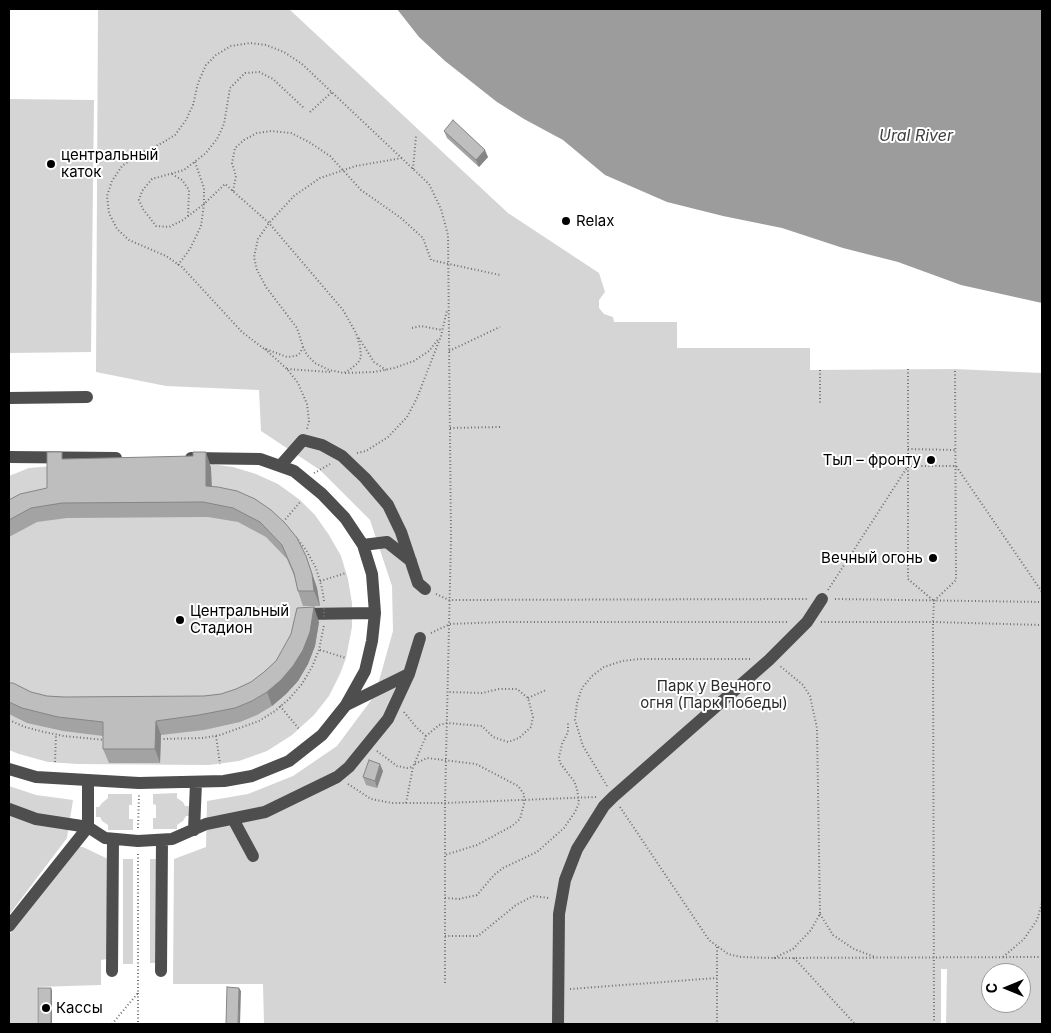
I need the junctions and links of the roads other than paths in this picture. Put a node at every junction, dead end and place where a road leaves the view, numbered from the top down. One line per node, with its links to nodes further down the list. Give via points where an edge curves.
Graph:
1 (88, 397): 2 (lane)
2 (9, 398)
3 (9, 458): 4 (lane)
4 (125, 458)
5 (183, 458): 6 (lane, via 260,459)
6 (280, 466): 7 (lane, via 294,471 322,494); 8 (lane, via 303,440 322,445 342,456 388,505)
7 (363, 545): 8 (lane, via 387,542); 11 (lane, via 372,574)
8 (411, 561): 9 (lane, via 418,583)
9 (426, 589)
10 (822, 599): 29 (lane, via 807,622 769,660 604,806 577,849 561,900 557,939)
11 (375, 613): 12 (lane); 15 (lane, via 365,671)
12 (302, 614)
13 (420, 638): 14 (lane)
14 (409, 674): 15 (lane); 20 (lane, via 388,719 337,777 265,812)
15 (346, 705): 18 (lane, via 322,735 289,761 252,776)
16 (9, 769): 17 (lane, via 36,777)
17 (88, 781): 18 (lane); 21 (lane)
18 (196, 783): 22 (lane)
19 (9, 809): 21 (lane, via 36,819)
20 (233, 819): 22 (lane, via 206,824); 25 (lane)
21 (88, 827): 23 (lane, via 105,838); 26 (lane)
22 (194, 830): 24 (lane)
23 (113, 839): 24 (lane); 27 (lane)
24 (162, 840): 28 (lane)
25 (253, 856)
26 (9, 926)
27 (112, 971)
28 (161, 971)
29 (558, 1024)

